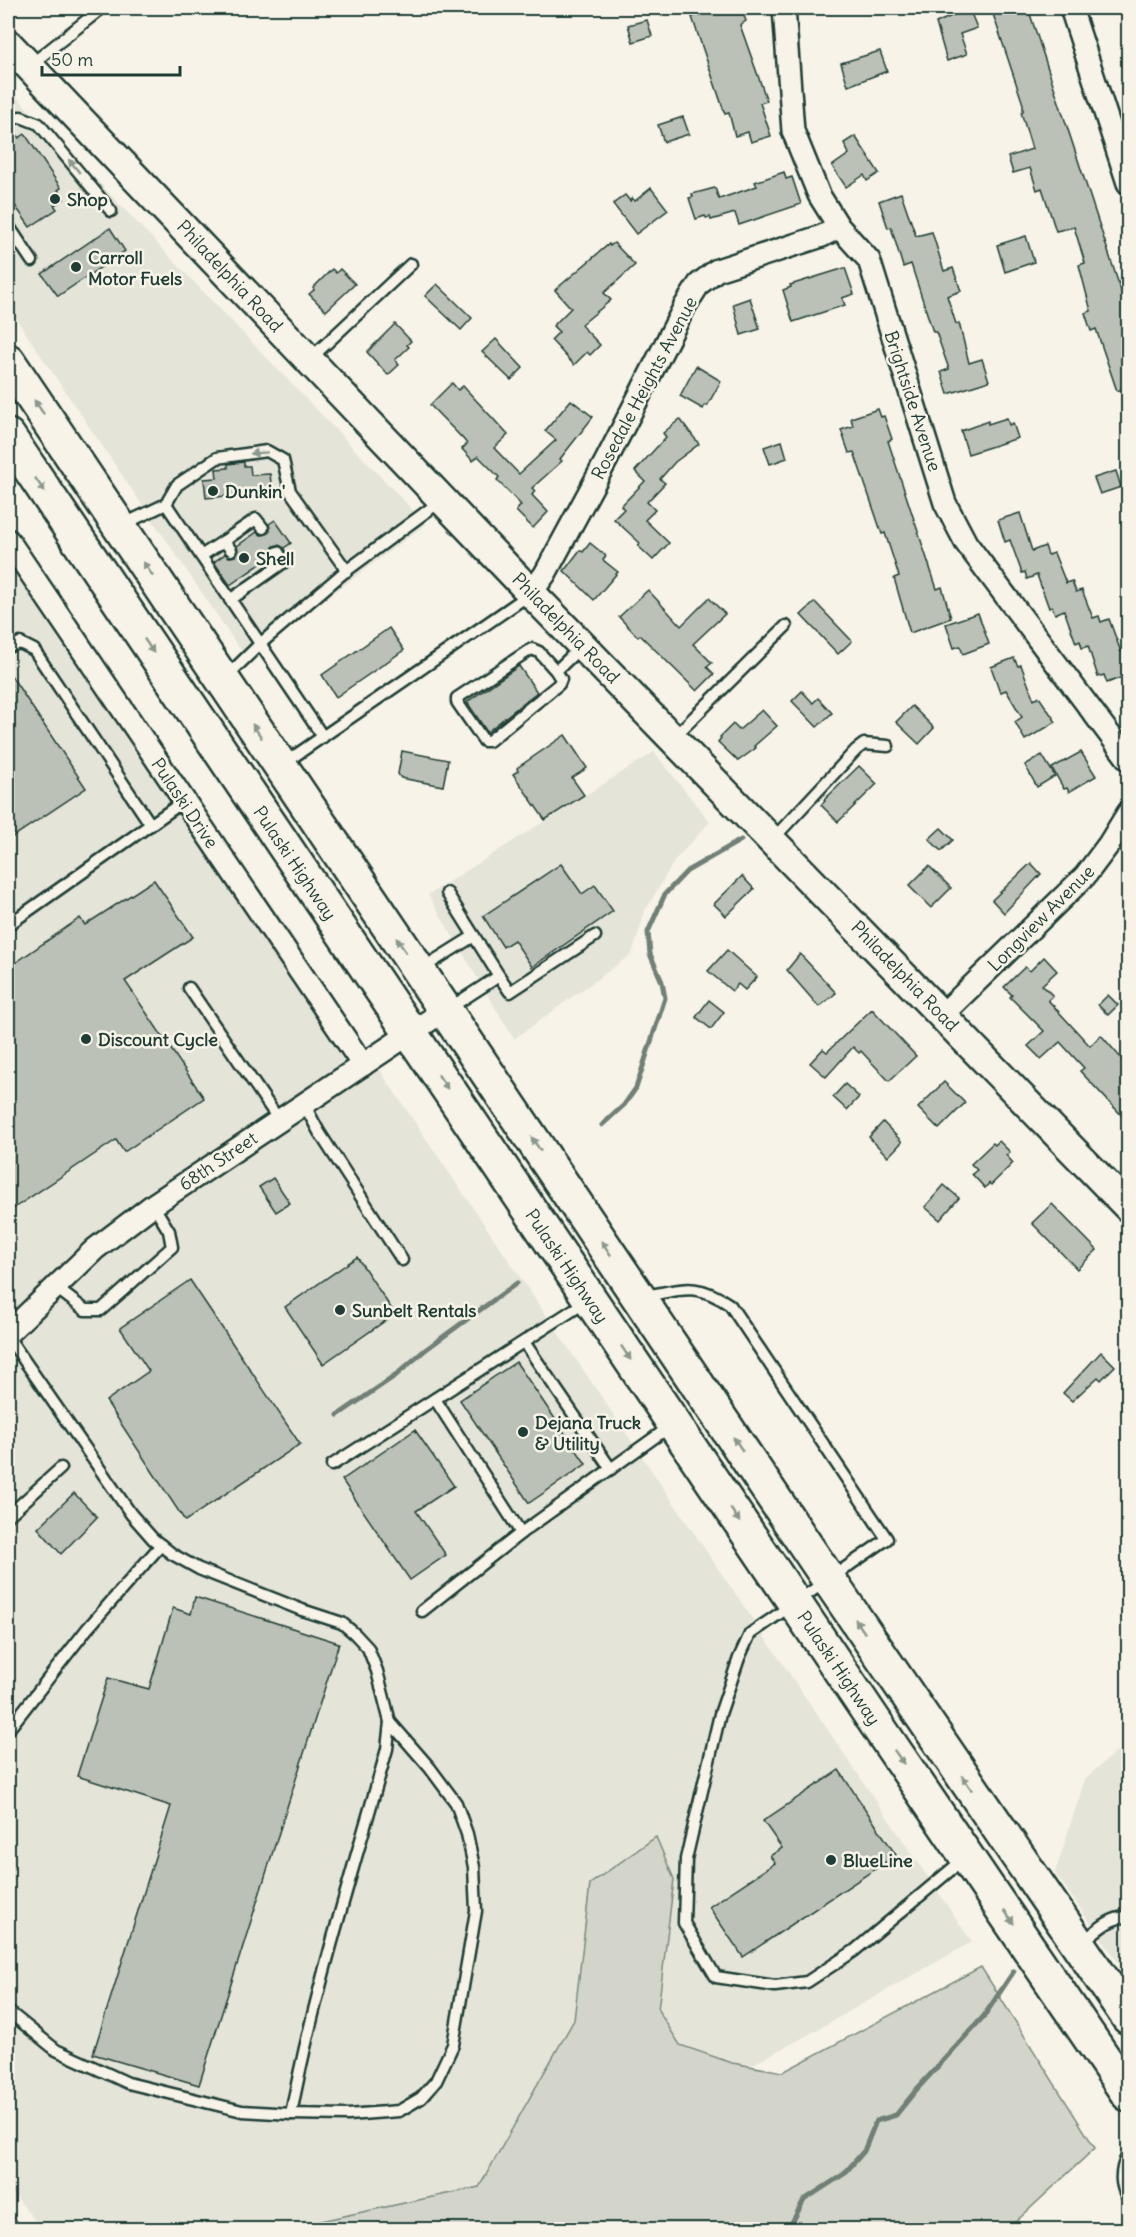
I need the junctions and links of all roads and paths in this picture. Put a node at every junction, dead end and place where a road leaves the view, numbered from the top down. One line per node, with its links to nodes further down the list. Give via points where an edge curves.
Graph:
1 (102, 8): 5 (lane)
2 (784, 8): 10 (street, Brightside Avenue, via 794,131 819,195)
3 (1071, 8): 7 (street)
4 (8, 44): 5 (main road, Philadelphia Road)
5 (28, 66): 13 (main road, Philadelphia Road)
6 (8, 119): 8 (lane, one-way to 6, via 39,124 21,117)
7 (1127, 171)
8 (111, 211)
9 (8, 225): 11 (lane)
10 (839, 227): 26 (street, Rosedale Heights Avenue, via 728,266 699,284 545,574); 37 (street, Brightside Avenue, via 868,260 945,503 955,523)
11 (32, 261)
12 (411, 264): 13 (lane)
13 (309, 360): 16 (main road, Philadelphia Road)
14 (8, 361): 18 (highway, one-way to 14)
15 (8, 436): 52 (highway, Pulaski Highway, one-way to 52)
16 (442, 500): 23 (lane); 26 (main road, Philadelphia Road)
17 (166, 504): 18 (lane); 22 (lane); 23 (lane, one-way to 17, via 290,491 283,460 267,451 217,458 177,485)
18 (119, 527): 33 (highway, one-way to 18)
19 (262, 528): 22 (lane, via 256,519 228,545)
20 (278, 552): 25 (lane, via 284,562)
21 (11, 553): 39 (street, Pulaski Drive)
22 (201, 556): 27 (lane)
23 (347, 571): 29 (lane)
24 (247, 573): 25 (lane)
25 (253, 584): 27 (lane)
26 (531, 593): 30 (main road, Philadelphia Road); 34 (lane)
27 (230, 600): 29 (lane)
28 (786, 626): 35 (lane)
29 (260, 644): 33 (lane); 34 (lane)
30 (582, 646): 32 (lane); 35 (main road, Philadelphia Road)
31 (8, 647): 41 (lane, via 20,644 34,650)
32 (556, 671): 32 (lane, via 532,649 457,702 484,741 489,741 559,684 561,679)
33 (222, 680): 38 (highway, one-way to 33)
34 (322, 737): 38 (lane)
35 (673, 739): 42 (main road, Philadelphia Road)
36 (888, 746): 42 (lane, via 864,744 856,750)
37 (1128, 759)
38 (280, 766): 47 (highway, one-way to 38)
39 (184, 801): 41 (lane); 53 (street, Pulaski Drive)
40 (1128, 813): 51 (street, Longview Avenue, via 1086,876)
41 (151, 825): 44 (lane)
42 (772, 840): 51 (main road, Philadelphia Road)
43 (447, 893): 45 (lane)
44 (8, 925)
45 (474, 936): 47 (lane); 48 (lane)
46 (595, 936): 48 (lane, via 510,992)
47 (418, 971): 50 (highway)
48 (499, 975): 50 (lane)
49 (189, 988): 55 (lane)
50 (445, 1010): 52 (street, 68th Street); 60 (highway, one-way to 50)
51 (942, 1015): 57 (main road, Philadelphia Road)
52 (410, 1034): 53 (street, 68th Street); 61 (highway, Pulaski Highway, one-way to 61)
53 (363, 1065): 54 (street, 68th Street)
54 (304, 1104): 55 (street, 68th Street); 58 (lane)
55 (279, 1120): 56 (street, 68th Street)
56 (153, 1205): 59 (street, 68th Street, via 95,1249); 59 (lane, via 169,1231 172,1247 101,1310 85,1310)
57 (1128, 1207)
58 (402, 1260)
59 (55, 1287): 62 (street, 68th Street)
60 (639, 1297): 72 (highway, one-way to 60); 72 (lane, via 695,1289 712,1293 730,1305 887,1539)
61 (590, 1299): 63 (lane); 65 (highway, Pulaski Highway, one-way to 65)
62 (8, 1335): 71 (lane, via 131,1514)
63 (524, 1342): 64 (lane); 68 (lane)
64 (435, 1399): 66 (lane); 70 (lane)
65 (674, 1424): 68 (lane); 73 (highway, Pulaski Highway, one-way to 73)
66 (332, 1465)
67 (61, 1468): 69 (lane)
68 (611, 1469): 70 (lane)
69 (8, 1516)
70 (521, 1533): 74 (lane)
71 (161, 1545): 75 (lane, via 199,1569 342,1623 368,1648); 76 (lane, via 87,1629)
72 (829, 1580): 73 (lane); 79 (highway, one-way to 72)
73 (796, 1604): 77 (highway, Pulaski Highway, one-way to 77); 77 (lane, via 750,1634 739,1658 720,1714 686,1859 684,1923 716,1977 775,1986 807,1982 854,1951)
74 (422, 1611)
75 (390, 1722): 83 (lane, via 387,1749 309,2026); 83 (lane, via 456,1803 474,1868 476,1911 453,2045 436,2081 421,2098 399,2111)
76 (8, 1730)
77 (968, 1856): 82 (highway, Pulaski Highway, one-way to 82)
78 (1128, 1917): 79 (lane, via 1106,1924)
79 (1078, 1945): 81 (highway)
80 (8, 2011): 83 (lane, via 56,2050 128,2083 242,2111)
81 (1128, 2017)
82 (1128, 2094)
83 (291, 2114)
84 (1128, 2154): 85 (lane, via 1121,2169)
85 (1128, 2198)

